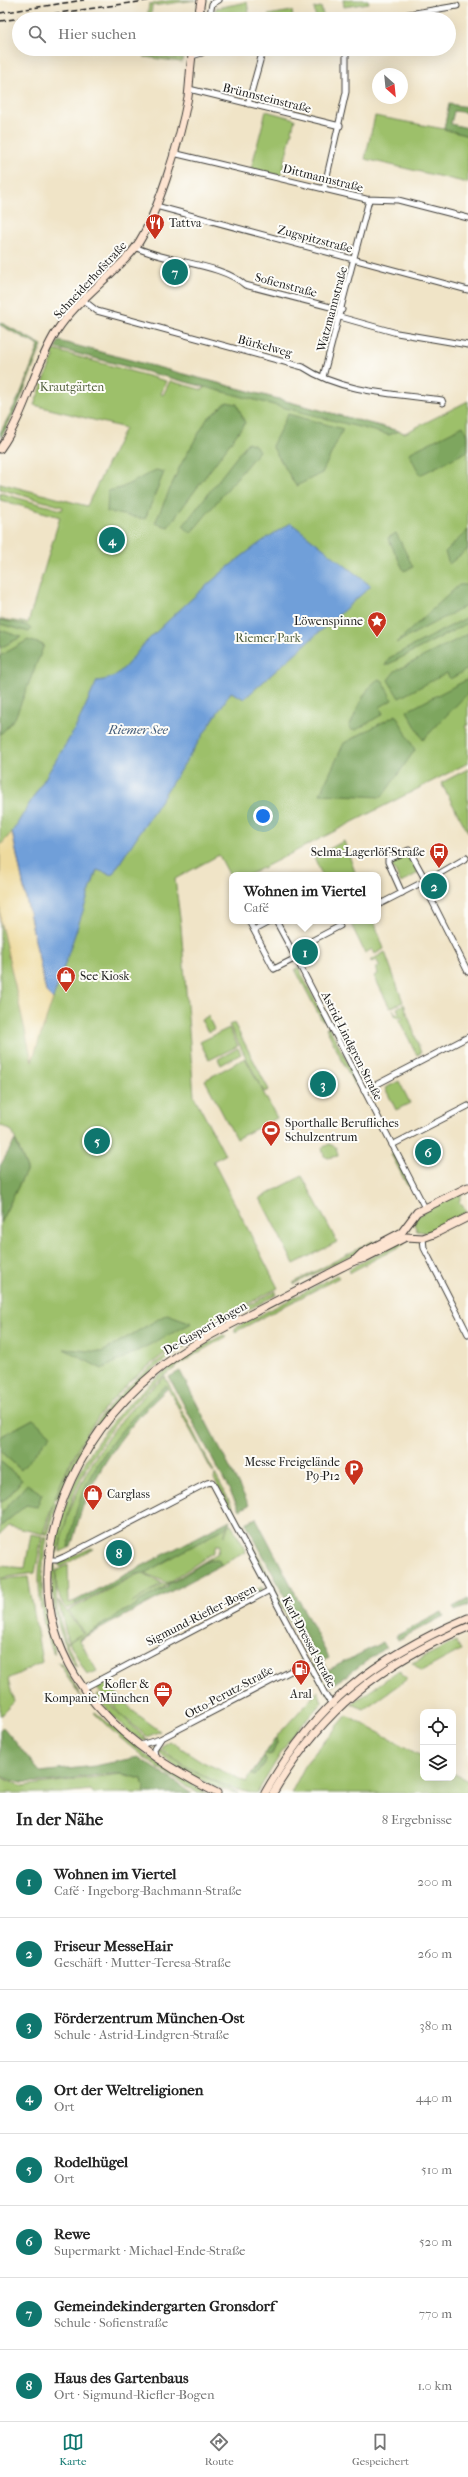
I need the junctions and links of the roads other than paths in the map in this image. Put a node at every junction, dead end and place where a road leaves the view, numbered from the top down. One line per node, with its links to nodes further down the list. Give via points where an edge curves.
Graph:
1 (201, 0): 4 (main road)
2 (220, 0): 5 (street, via 212,4)
3 (457, 6): 6 (street)
4 (199, 12)
5 (210, 12)
6 (421, 12)
7 (192, 56): 10 (main road, Schneiderhofstraße)
8 (261, 56): 11 (street)
9 (346, 56): 12 (street, via 347,80)
10 (189, 89): 11 (street, Brünnsteinstraße); 13 (main road, Schneiderhofstraße)
11 (248, 104): 12 (street, Brünnsteinstraße)
12 (340, 126): 14 (street)
13 (173, 153): 14 (street, Dittmannstraße); 16 (main road, Schneiderhofstraße)
14 (324, 189): 15 (street, Dittmannstraße)
15 (369, 200): 17 (street, Dittmannstraße, via 398,200); 19 (street, Watzmannstraße)
16 (156, 206): 18 (main road, Schneiderhofstraße, via 145,233); 19 (street, Zugspitzstraße)
17 (468, 218)
18 (135, 247): 21 (main road, Schneiderhofstraße); 22 (street, Sofienstraße, via 168,259 235,276 245,285)
19 (355, 260): 20 (street, Zugspitzstraße); 22 (street, Watzmannstraße)
20 (468, 290)
21 (83, 300): 25 (street, Bürkelweg, via 96,311 303,367); 27 (main road, Schneiderhofstraße, via 54,335 16,424)
22 (342, 310): 23 (street, Watzmannstraße)
23 (340, 317): 24 (street, via 397,333); 25 (street, Watzmannstraße)
24 (468, 345)
25 (323, 377): 26 (street, Bürkelweg, via 337,383 442,400)
26 (443, 403)
27 (0, 449)
28 (466, 858): 29 (street)
29 (425, 883): 30 (street); 30 (street, via 409,850 401,852 388,859 388,862); 39 (street)
30 (402, 892): 31 (street)
31 (381, 903)
32 (251, 924): 36 (street)
33 (265, 924): 36 (street)
34 (278, 924): 37 (street, Astrid-Lindgren-Straße)
35 (340, 926): 37 (street)
36 (254, 930): 38 (street, via 274,969)
37 (292, 951): 38 (street, Astrid-Lindgren-Straße)
38 (296, 958): 41 (street, Astrid-Lindgren-Straße)
39 (468, 972)
40 (468, 1037): 41 (street)
41 (364, 1091): 43 (street, Astrid-Lindgren-Straße)
42 (468, 1106): 43 (street)
43 (392, 1145): 45 (street, Astrid-Lindgren-Straße)
44 (468, 1187): 45 (main road, De-Gasperi-Bogen)
45 (425, 1208): 47 (main road, De-Gasperi-Bogen, via 414,1215)
46 (468, 1217): 48 (main road, De-Gasperi-Bogen)
47 (410, 1222): 48 (main road); 49 (main road, De-Gasperi-Bogen, via 402,1232 362,1253)
48 (419, 1237): 49 (main road, De-Gasperi-Bogen, via 406,1237); 50 (street)
49 (354, 1261): 51 (main road, De-Gasperi-Bogen, via 198,1342 175,1356 139,1386 104,1425 78,1466 58,1513)
50 (468, 1334)
51 (48, 1560): 52 (street, Sigmund-Riefler-Bogen, via 64,1557 212,1482); 56 (main road, De-Gasperi-Bogen, via 48,1606 54,1630 66,1660)
52 (270, 1590): 55 (street, Karl-Dressel-Straße); 56 (street, Sigmund-Riefler-Bogen)
53 (468, 1618): 57 (main road, via 397,1653 362,1676)
54 (468, 1627): 61 (main road, via 401,1660 338,1706 301,1750)
55 (308, 1662): 57 (street, Karl-Dressel-Straße); 58 (street, Otto-Perutz-Straße)
56 (84, 1688): 59 (main road, De-Gasperi-Bogen, via 107,1715)
57 (331, 1702): 63 (main road, via 290,1751)
58 (160, 1740): 59 (street, Otto-Perutz-Straße); 60 (street, via 154,1749)
59 (140, 1745): 60 (main road, De-Gasperi-Bogen)
60 (156, 1757): 62 (main road, De-Gasperi-Bogen)
61 (274, 1792)
62 (218, 1793)
63 (265, 1793)

